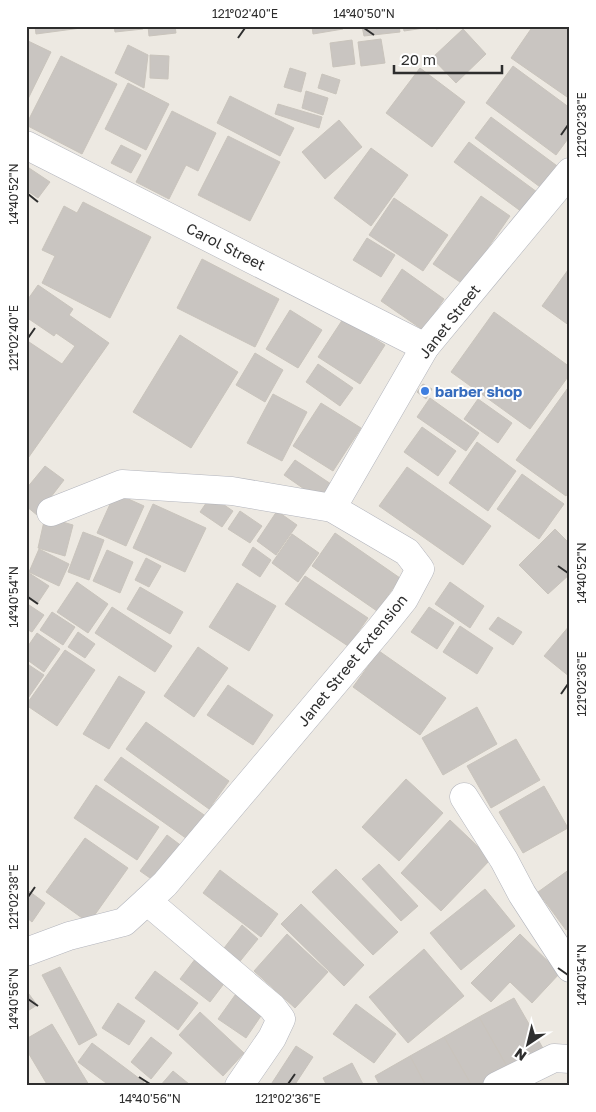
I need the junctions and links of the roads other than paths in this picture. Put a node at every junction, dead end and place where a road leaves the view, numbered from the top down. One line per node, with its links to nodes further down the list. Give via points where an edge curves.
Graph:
1 (26, 145): 3 (street, Carol Street)
2 (570, 172): 3 (street, Janet Street)
3 (425, 347): 4 (street, Janet Street)
4 (332, 508): 5 (street, Janet Street Extension, via 232,491 122,484); 7 (street, Janet Street Extension, via 407,552 420,569 404,599 165,884)
5 (51, 512)
6 (464, 798): 9 (street)
7 (147, 901): 8 (street, Janet Street Extension, via 124,922 68,936); 11 (street, via 272,1007 281,1019)
8 (26, 952)
9 (570, 968)
10 (570, 1059): 12 (street, via 554,1058)
11 (239, 1086)
12 (498, 1086)

